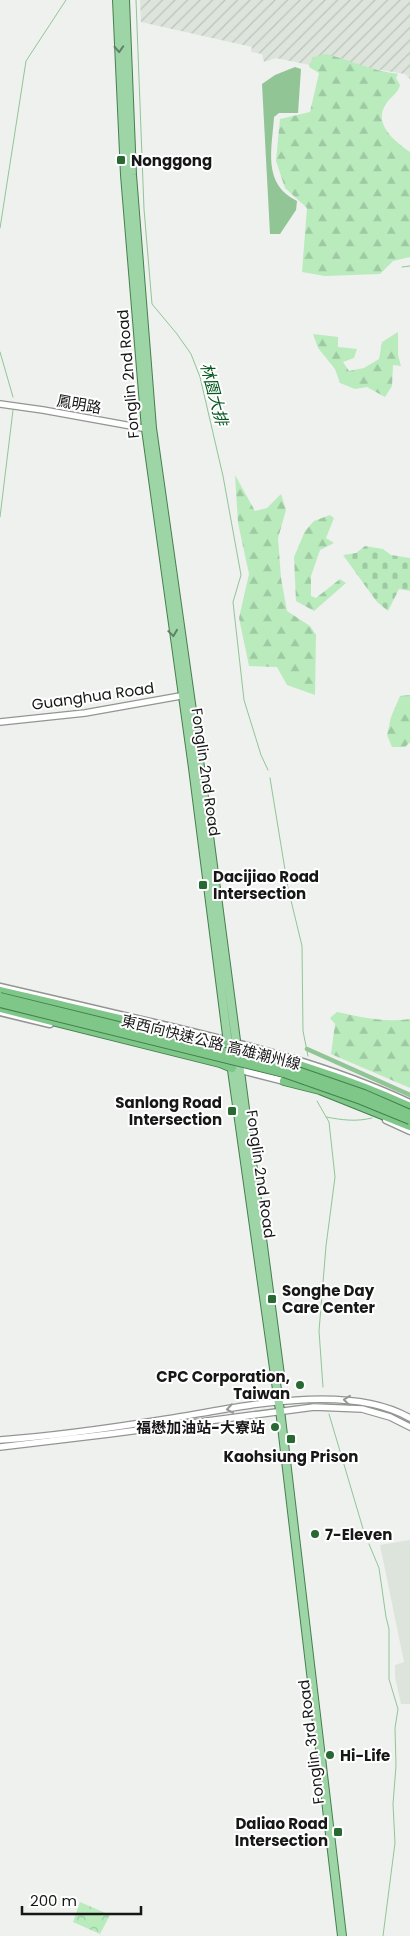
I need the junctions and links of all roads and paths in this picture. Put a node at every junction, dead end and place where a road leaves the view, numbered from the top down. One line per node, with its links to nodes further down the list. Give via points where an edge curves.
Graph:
1 (117, 0): 4 (main road, Fonglin 2nd Road, one-way to 4, via 125,175)
2 (125, 0): 4 (main road, Fonglin 2nd Road, via 132,175)
3 (0, 404): 4 (street, 鳳明路)
4 (149, 428): 5 (main road, Fonglin 2nd Road)
5 (185, 695): 6 (street, Guanghua Road, via 85,713); 12 (main road, Fonglin 2nd Road)
6 (0, 722)
7 (0, 987): 12 (main road)
8 (0, 991): 12 (highway)
9 (0, 997): 17 (highway, 東西向快速公路 高雄潮州線, bridge, via 286,1067)
10 (0, 1003): 18 (highway, 東西向快速公路 高雄潮州線, bridge, via 284,1073)
11 (0, 1010): 13 (main road); 13 (highway)
12 (232, 1044): 13 (main road, Fonglin 2nd Road); 15 (main road, via 288,1057); 16 (highway, via 366,1088)
13 (235, 1069): 14 (main road); 21 (main road, Fonglin 2nd Road)
14 (284, 1081): 19 (highway, via 320,1090); 20 (main road, via 359,1108)
15 (410, 1103)
16 (410, 1107)
17 (410, 1114)
18 (410, 1120)
19 (410, 1126)
20 (410, 1131)
21 (282, 1407): 22 (street, one-way to 21, via 392,1409 364,1402 320,1398); 23 (street, via 362,1409); 24 (street, one-way to 24); 25 (street, via 109,1434); 26 (main road, Fonglin 2nd Road)
22 (410, 1418)
23 (410, 1427)
24 (0, 1440)
25 (0, 1446)
26 (299, 1545): 27 (main road, Fonglin 3rd Road); 28 (main road, Fonglin 3rd Road)
27 (342, 1936)
28 (347, 1936)

